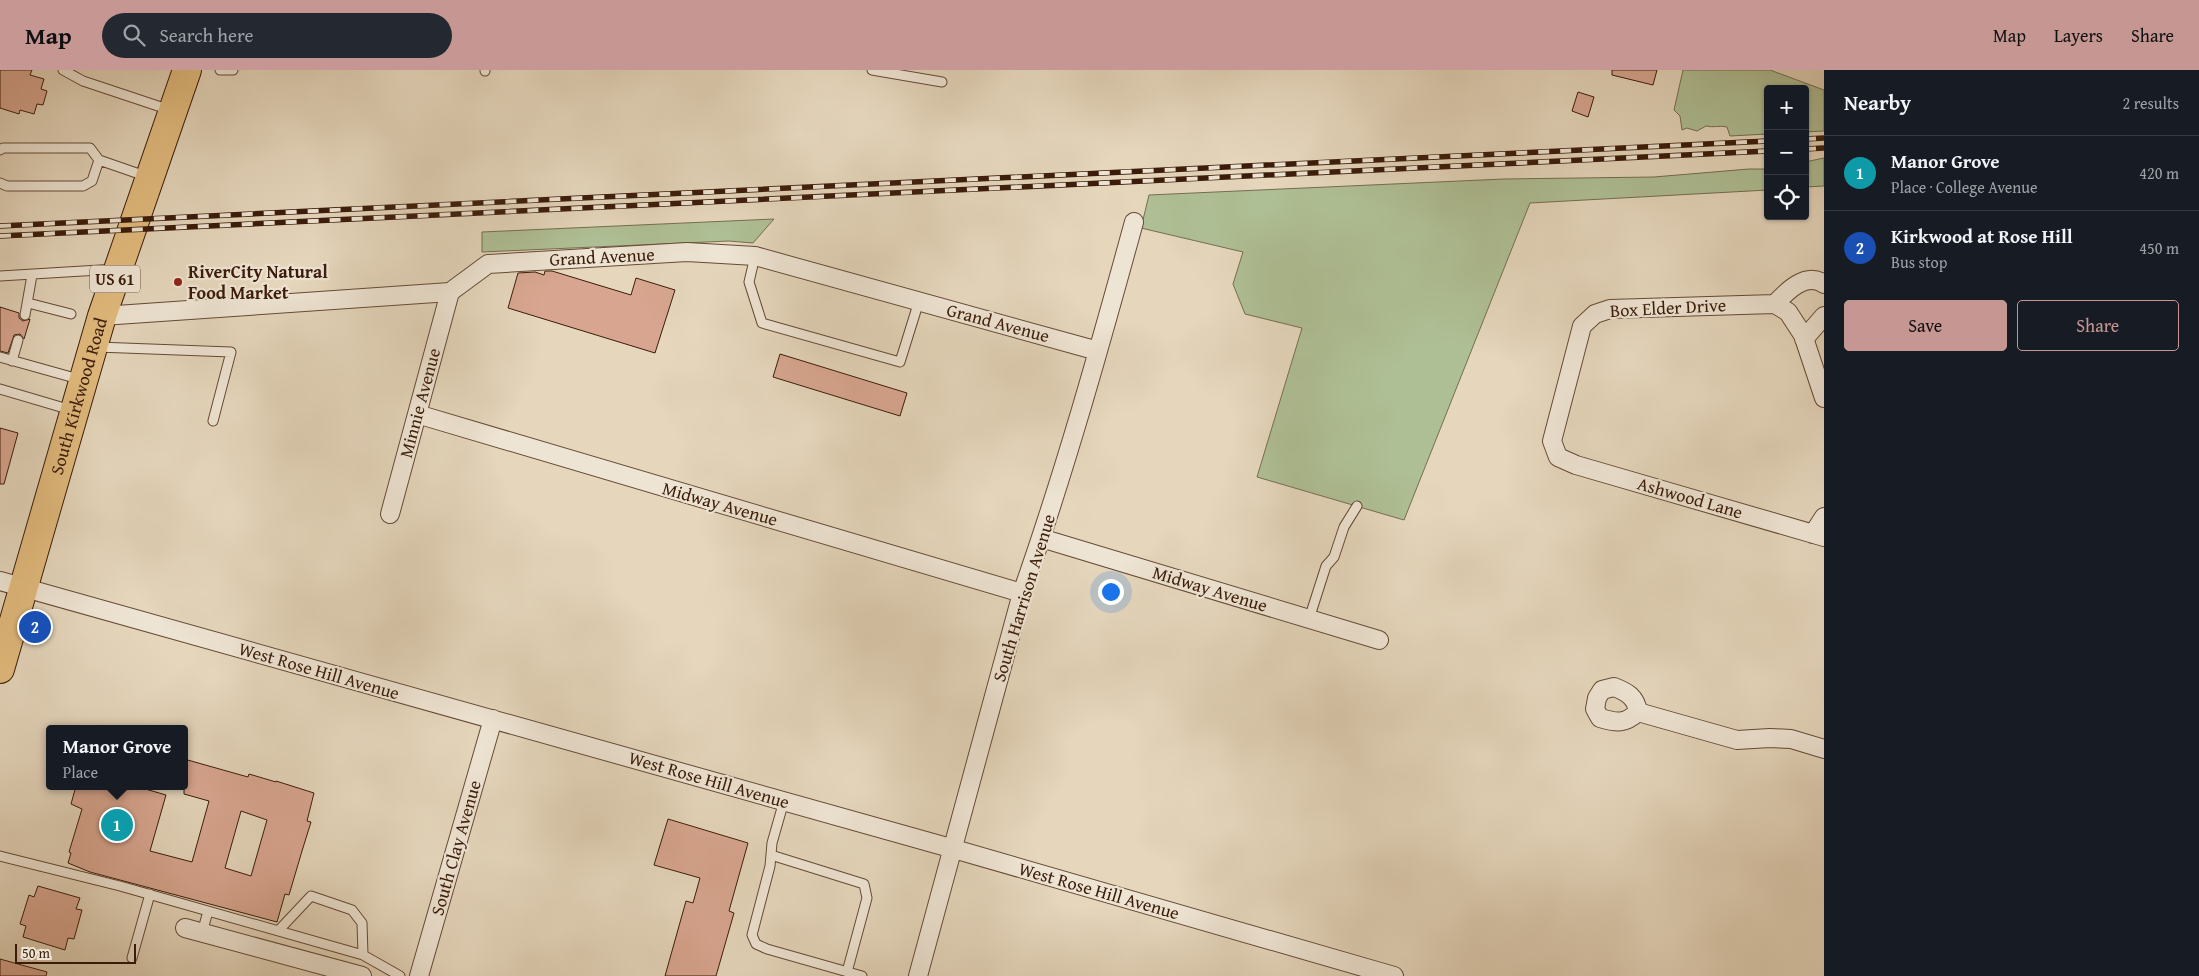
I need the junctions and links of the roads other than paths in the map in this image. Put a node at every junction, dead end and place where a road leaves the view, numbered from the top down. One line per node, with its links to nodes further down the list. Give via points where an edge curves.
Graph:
1 (63, 70): 7 (lane, via 83,81)
2 (187, 70): 7 (main road, South Kirkwood Road / US 61)
3 (220, 70): 4 (lane)
4 (234, 70)
5 (872, 70): 6 (lane)
6 (942, 82)
7 (173, 111): 10 (main road, South Kirkwood Road / US 61)
8 (0, 150): 9 (lane, via 90,148)
9 (99, 160): 10 (lane); 11 (lane, via 92,181 83,186 7,186)
10 (149, 177): 14 (main road, South Kirkwood Road / US 61)
11 (0, 183)
12 (1134, 222): 29 (street, South Harrison Avenue)
13 (755, 256): 18 (street, Grand Avenue, via 687,252 488,264); 19 (street, Grand Avenue); 19 (lane, via 749,282 762,323 900,362)
14 (118, 269): 15 (lane); 24 (main road, South Kirkwood Road / US 61)
15 (32, 275): 16 (lane); 20 (lane)
16 (0, 276)
17 (1824, 284): 21 (street, via 1804,281 1790,288)
18 (450, 292): 24 (street); 36 (street, Minnie Avenue)
19 (919, 301): 29 (street, Grand Avenue)
20 (28, 303): 22 (lane); 23 (lane)
21 (1774, 304): 26 (street, via 1788,312); 38 (street, Box Elder Drive, via 1610,309 1595,314 1582,326 1556,420 1552,441)
22 (71, 314)
23 (25, 315)
24 (102, 316): 28 (main road, South Kirkwood Road / US 61)
25 (1824, 316): 26 (street)
26 (1804, 338): 34 (street)
27 (18, 340): 31 (lane)
28 (93, 347): 32 (main road, South Kirkwood Road / US 61); 37 (lane, via 231,352)
29 (1098, 351): 43 (street, South Harrison Avenue)
30 (0, 357): 31 (lane)
31 (12, 361): 32 (lane)
32 (83, 381): 35 (main road, South Kirkwood Road / US 61)
33 (0, 389): 35 (lane)
34 (1824, 398)
35 (74, 411): 44 (main road, South Kirkwood Road / US 61)
36 (417, 414): 40 (street, Minnie Avenue); 45 (street, Midway Avenue)
37 (213, 421)
38 (1558, 457): 42 (street, Ashwood Lane, via 1576,465)
39 (1357, 506): 46 (lane, via 1344,526 1334,557 1326,566)
40 (390, 514)
41 (1824, 517): 42 (street)
42 (1819, 535)
43 (1041, 538): 45 (street, South Harrison Avenue); 46 (street, Midway Avenue)
44 (12, 584): 48 (main road, South Kirkwood Road / US 61); 50 (street, West Rose Hill Avenue)
45 (1022, 593): 53 (street, South Harrison Avenue)
46 (1309, 619): 47 (street, Midway Avenue)
47 (1379, 640)
48 (0, 669)
49 (1638, 712): 51 (street, via 1737,740 1791,739)
50 (493, 719): 52 (street, West Rose Hill Avenue); 65 (street, South Clay Avenue)
51 (1824, 749)
52 (784, 801): 53 (street, West Rose Hill Avenue); 54 (lane)
53 (954, 849): 67 (street, South Harrison Avenue); 68 (street, West Rose Hill Avenue)
54 (771, 855): 62 (lane, via 752,935 756,944); 62 (lane, via 864,884 867,898)
55 (0, 856): 56 (lane)
56 (150, 894): 57 (lane); 61 (lane)
57 (208, 911): 58 (lane); 59 (lane)
58 (194, 930): 63 (street)
59 (279, 930): 60 (lane); 60 (lane, via 311,896 352,910 362,923)
60 (363, 955): 64 (lane)
61 (132, 958)
62 (847, 972): 66 (lane)
63 (362, 976)
64 (400, 976)
65 (419, 976)
66 (862, 976)
67 (918, 976)
68 (1394, 976)

